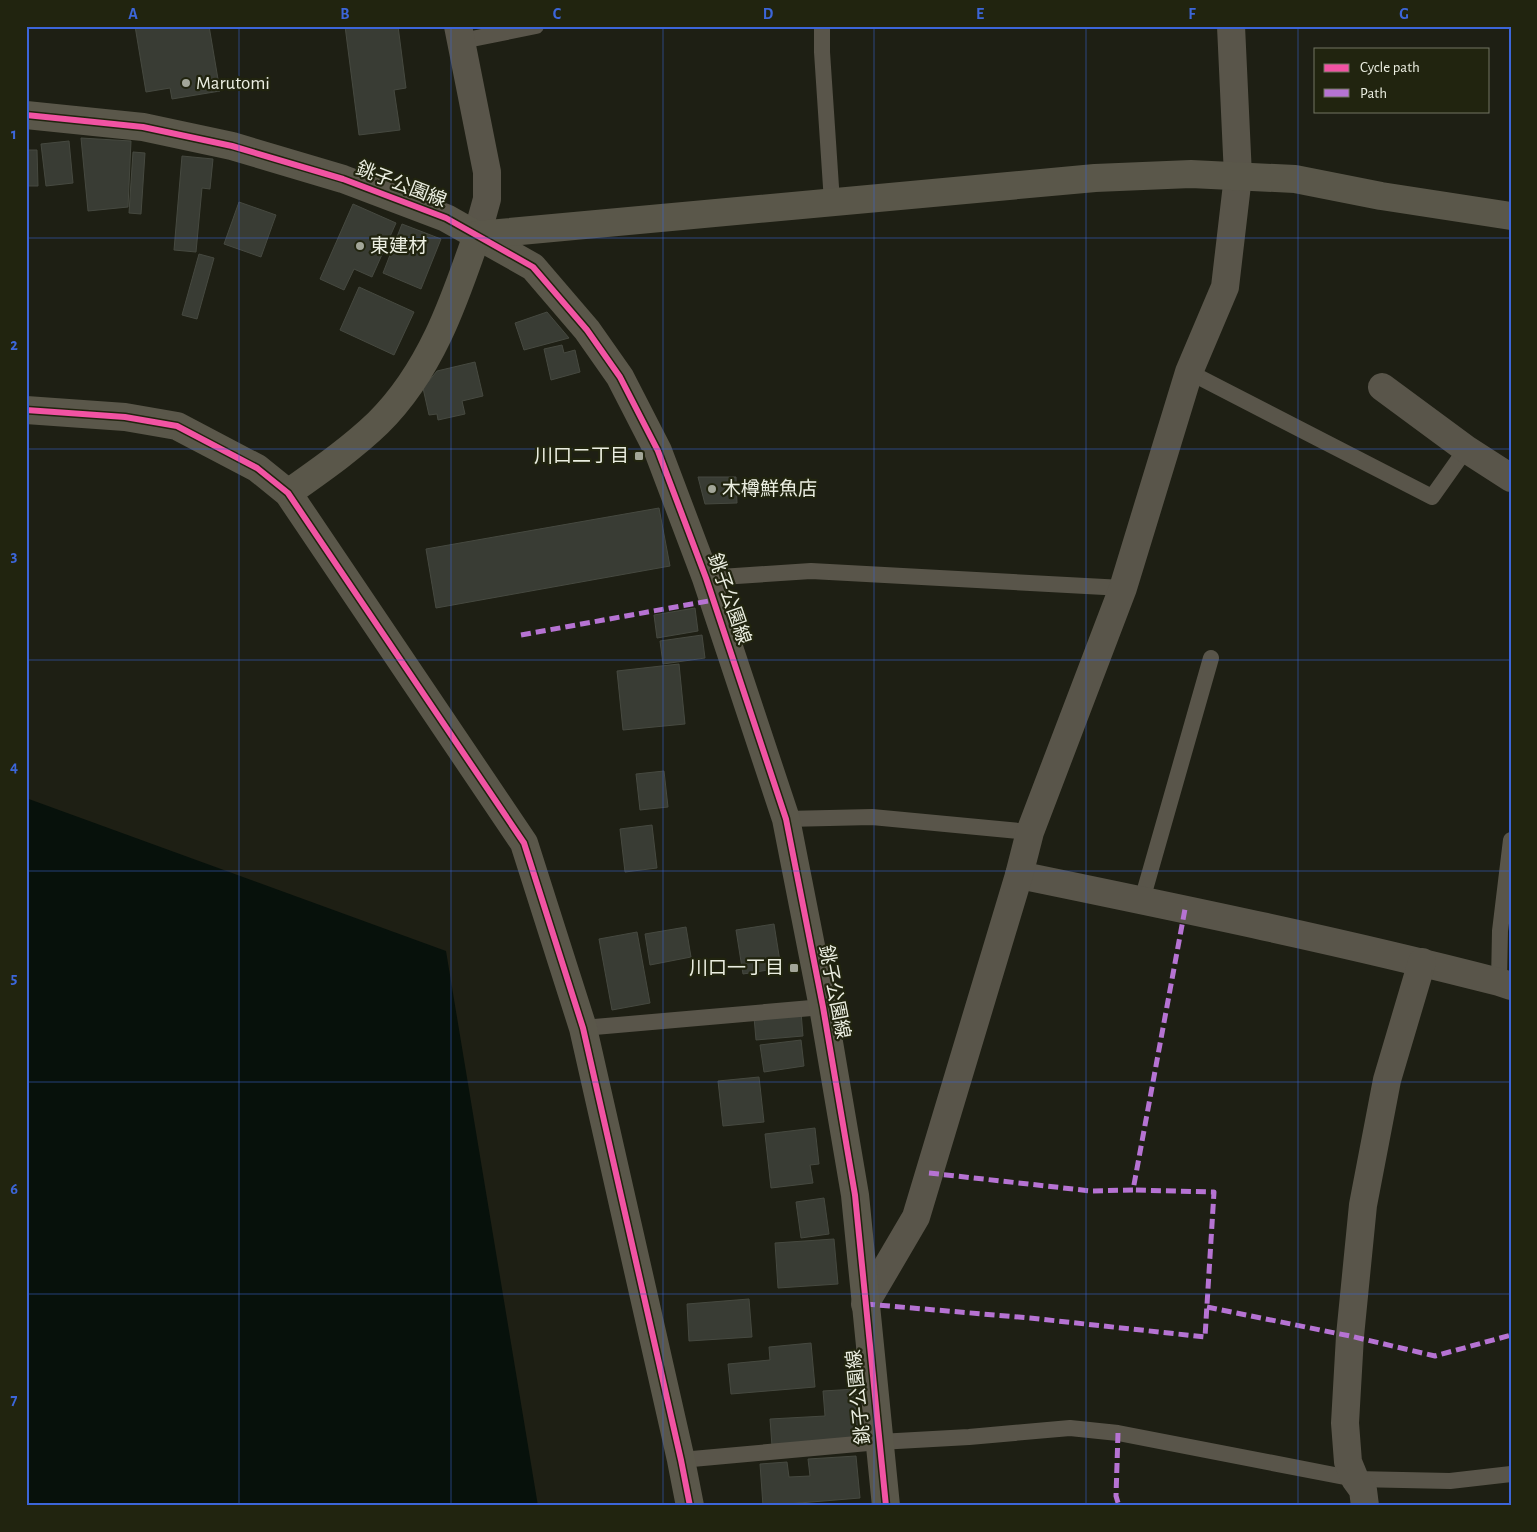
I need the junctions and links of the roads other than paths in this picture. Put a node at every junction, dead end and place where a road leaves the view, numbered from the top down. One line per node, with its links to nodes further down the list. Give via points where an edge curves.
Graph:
1 (536, 26): 4 (lane)
2 (822, 26): 7 (lane)
3 (1231, 26): 6 (street)
4 (460, 33): 9 (street, via 486,172 487,198)
5 (26, 115): 9 (street, 銚子公園線, via 143,127 232,146 343,179 446,218)
6 (1238, 176): 7 (street, via 1191,174 1095,178); 8 (street, via 1295,179); 10 (street, via 1225,287)
7 (832, 202): 9 (street)
8 (1509, 220)
9 (477, 235): 15 (street, via 460,287 427,358 404,393 379,422 337,458); 16 (street, 銚子公園線, via 533,267 587,330 620,377 658,452)
10 (1189, 372): 13 (lane, via 1432,497); 17 (street)
11 (1382, 387): 13 (street)
12 (26, 410): 15 (street, via 177,426 257,468)
13 (1466, 450): 14 (street)
14 (1511, 478)
15 (288, 493): 27 (street, via 524,843)
16 (706, 578): 17 (lane, via 812,571); 19 (street, 銚子公園線)
17 (1123, 588): 20 (street)
18 (1212, 658): 23 (lane)
19 (786, 818): 20 (lane, via 872,817); 26 (street, 銚子公園線)
20 (1030, 832): 22 (street)
21 (1511, 840): 25 (lane, via 1500,931)
22 (1019, 875): 23 (street); 28 (street, via 916,1216)
23 (1142, 900): 24 (street)
24 (1422, 962): 25 (street); 32 (street, via 1387,1080 1363,1205 1350,1336 1346,1423 1348,1462)
25 (1505, 984)
26 (823, 1007): 27 (lane); 28 (street, 銚子公園線, via 855,1195)
27 (583, 1028): 30 (street)
28 (865, 1304): 29 (street, 銚子公園線)
29 (879, 1442): 30 (lane); 32 (lane, via 1070,1428 1118,1433); 34 (street, 銚子公園線)
30 (681, 1460): 33 (street)
31 (1511, 1474): 32 (lane, via 1450,1481)
32 (1355, 1479): 35 (street, via 1363,1490)
33 (690, 1506)
34 (886, 1506)
35 (1365, 1506)

